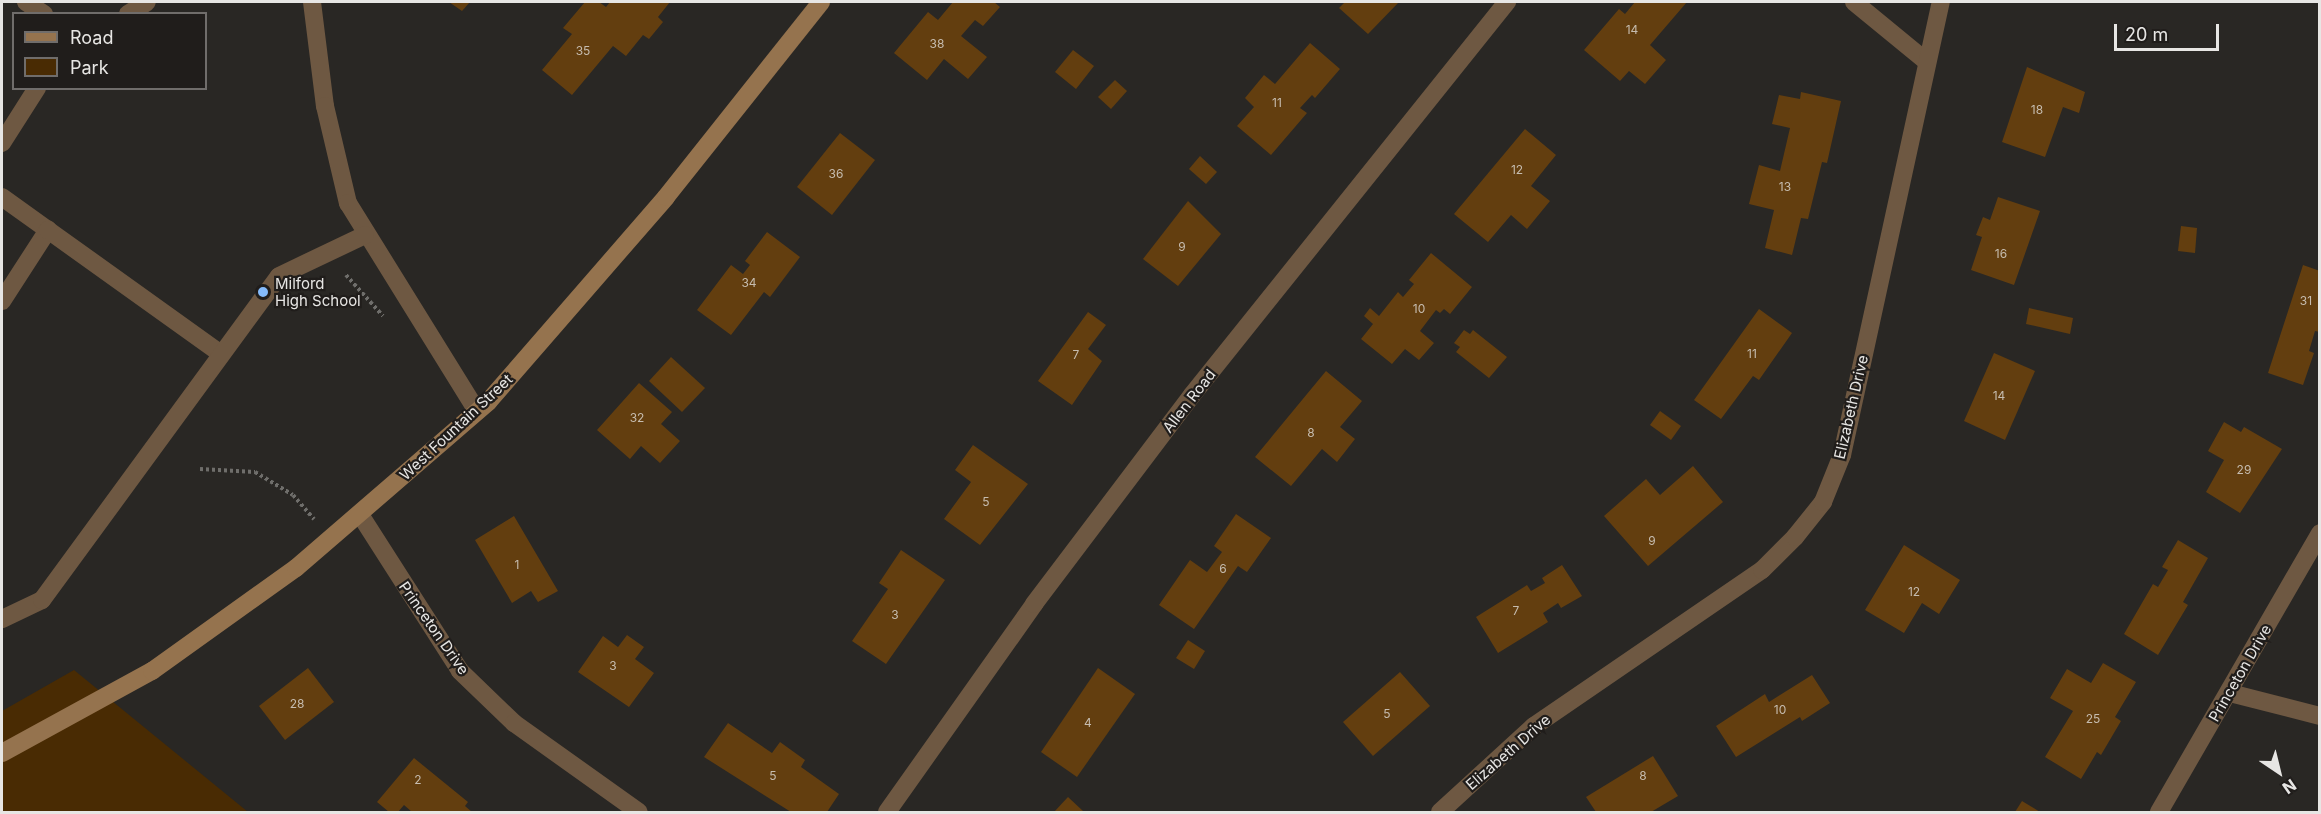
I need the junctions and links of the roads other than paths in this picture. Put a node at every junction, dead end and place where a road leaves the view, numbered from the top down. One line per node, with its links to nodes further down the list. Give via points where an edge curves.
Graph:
1 (27, 2): 8 (street)
2 (147, 2): 9 (street)
3 (312, 2): 15 (street, via 325,106 348,203)
4 (821, 2): 18 (street, West Fountain Street, via 659,206 561,321)
5 (1507, 2): 26 (street, Allen Road, via 1185,405 1034,604)
6 (1854, 2): 10 (street)
7 (1941, 2): 10 (street, Elizabeth Drive)
8 (41, 12)
9 (131, 12)
10 (1927, 62): 27 (street, Elizabeth Drive, via 1842,455 1822,502 1762,570 1534,726)
11 (36, 90): 12 (street)
12 (2, 143)
13 (2, 196): 14 (street)
14 (48, 230): 16 (street); 17 (street)
15 (365, 235): 17 (street, via 279,276); 18 (street)
16 (2, 301)
17 (221, 354): 21 (street, via 42,600)
18 (477, 411): 19 (street, West Fountain Street)
19 (361, 516): 24 (street, West Fountain Street, via 296,568 152,671); 25 (street, Princeton Drive, via 460,671 514,723)
20 (2319, 533): 22 (street, Princeton Drive)
21 (2, 618)
22 (2230, 693): 23 (street); 28 (street, Princeton Drive)
23 (2319, 716)
24 (2, 753)
25 (639, 813)
26 (887, 813)
27 (1440, 813)
28 (2159, 813)

